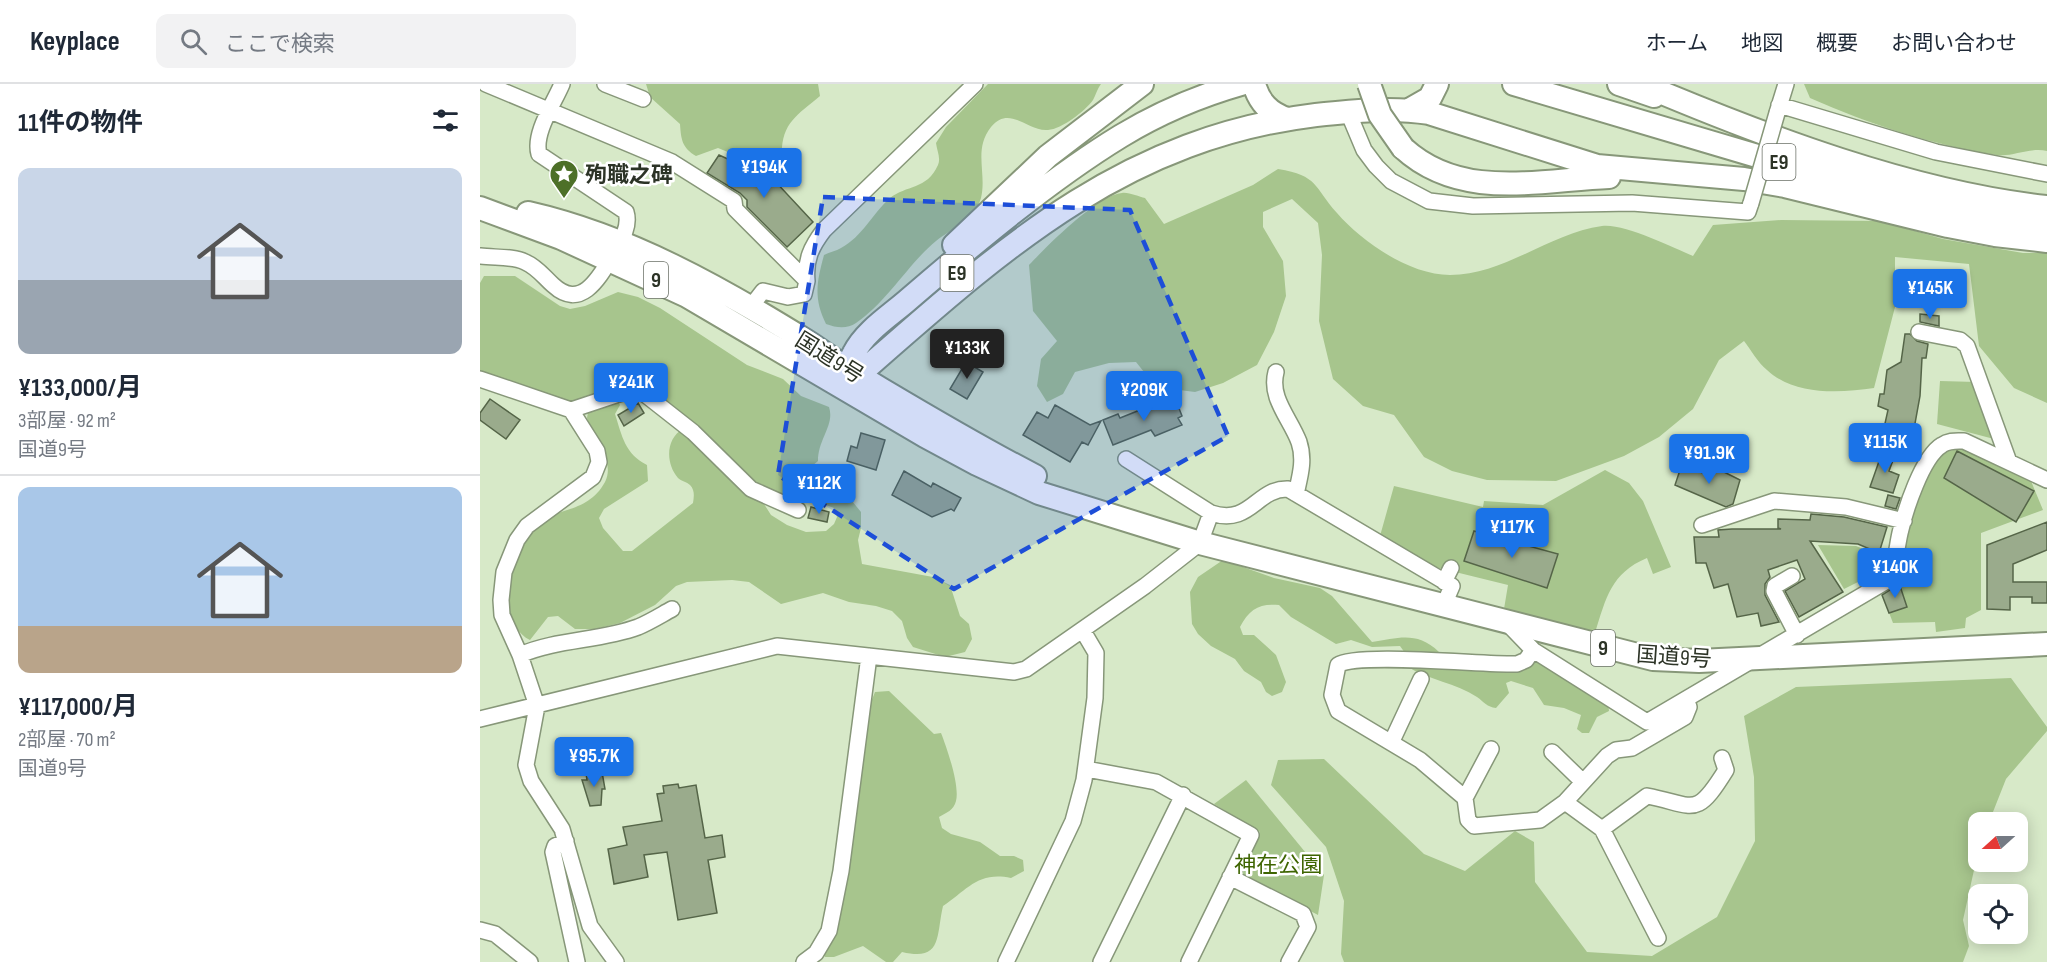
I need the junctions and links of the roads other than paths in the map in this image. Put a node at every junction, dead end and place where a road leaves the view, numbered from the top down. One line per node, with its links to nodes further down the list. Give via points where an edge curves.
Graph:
1 (486, 84): 17 (street)
2 (562, 84): 17 (street)
3 (605, 84): 14 (street)
4 (975, 84): 31 (street, via 824,230 805,265)
5 (1142, 84): 34 (highway, via 1065,142 1005,195)
6 (1241, 84): 22 (highway, E9, via 1152,118)
7 (1254, 84): 19 (highway, via 1265,106)
8 (1369, 84): 23 (highway, bridge, via 1380,115 1403,148 1451,177 1489,184)
9 (1514, 84): 27 (highway, E9, via 1875,191 1962,212)
10 (1619, 84): 20 (highway)
11 (1641, 84): 20 (highway)
12 (1786, 84): 15 (street)
13 (1434, 91): 16 (highway)
14 (643, 99)
15 (1778, 109): 18 (street, bridge, via 1748,212 1632,203 1473,206 1429,201 1391,181 1377,166 1364,150); 21 (street, via 1936,152)
16 (1409, 110): 18 (highway); 23 (highway, via 1429,113 1576,162)
17 (551, 111): 29 (street, via 537,146 539,154 626,212 629,222); 31 (street, via 672,162 734,201 735,210)
18 (1348, 112): 19 (highway)
19 (1287, 119): 33 (highway, via 1163,155 1081,197 1016,241)
20 (1736, 121): 25 (highway, via 1927,184)
21 (2047, 174)
22 (1065, 175): 34 (highway, E9, via 968,249); 38 (highway, E9)
23 (1701, 176): 28 (highway, via 1785,186 1948,226)
24 (480, 202): 29 (highway, 国道9号 / 9, via 548,217)
25 (2047, 207)
26 (480, 208): 29 (highway, 国道9号 / 9)
27 (2047, 224)
28 (2047, 241)
29 (615, 251): 30 (street, via 587,292 574,295 556,288 528,263); 32 (highway, 国道9号 / 9, via 698,279); 38 (highway, 国道9号 / 9, via 649,277)
30 (480, 256)
31 (807, 281): 32 (street, via 804,294 788,297 763,291)
32 (749, 309): 36 (highway, 国道9号 / 9)
33 (931, 314): 38 (highway); 40 (highway, via 891,360 894,385)
34 (873, 330): 36 (highway, via 855,344 839,348); 38 (highway, via 853,354)
35 (1919, 332): 43 (street, via 1960,340 1967,346)
36 (807, 342): 38 (highway, 国道9号 / 9)
37 (1276, 372): 45 (street, via 1272,385 1299,442 1303,463)
38 (844, 376): 40 (highway, 国道9号 / 9); 50 (highway, 国道9号 / 9, via 888,413 977,464 1039,493)
39 (480, 379): 41 (street)
40 (917, 409): 50 (highway, 国道9号 / 9, via 1045,481)
41 (571, 410): 46 (street, via 637,388 693,432 751,489); 60 (street, via 597,451 599,462 593,477 527,526 510,553 504,572 502,615)
42 (1126, 459): 47 (street)
43 (2009, 462): 44 (street); 48 (street, via 1964,441 1941,445 1920,475)
44 (2047, 480)
45 (1296, 494): 47 (street, via 1278,489 1237,516 1227,518); 53 (street, via 1448,575 1452,586)
46 (798, 510)
47 (1211, 513): 51 (street)
48 (1904, 521): 49 (street, via 1846,507 1774,501); 57 (street, via 1893,571 1885,582)
49 (1702, 525)
50 (1171, 535): 51 (highway, 国道9号 / 9)
51 (1200, 543): 53 (highway, 国道9号 / 9); 56 (street)
52 (1792, 576): 57 (street, via 1775,586 1774,591)
53 (1443, 607): 55 (highway, 国道9号 / 9)
54 (672, 609): 60 (street, via 638,627 543,645)
55 (1508, 624): 59 (street); 62 (highway, 国道9号 / 9, via 1653,659)
56 (1083, 632): 61 (street, via 1041,662 1014,672); 71 (street, via 1096,653)
57 (1797, 635): 62 (street)
58 (2047, 644): 62 (highway, 国道9号 / 9)
59 (1533, 650): 64 (street, via 1647,722); 67 (street, via 1517,664 1403,659 1343,661 1338,665 1332,695 1338,711)
60 (520, 655): 65 (street)
61 (869, 656): 65 (street, via 777,646); 84 (street, via 841,871 829,931 816,953)
62 (1760, 657): 64 (street)
63 (1422, 678): 67 (street)
64 (1687, 701): 72 (street, via 1689,707 1684,717 1632,748 1616,750)
65 (537, 706): 66 (street); 77 (street, via 526,765 531,781)
66 (480, 719)
67 (1392, 741): 74 (street, via 1420,759)
68 (1491, 749): 74 (street)
69 (1552, 752): 72 (street)
70 (1722, 758): 76 (street, via 1726,770 1708,797 1698,803 1687,808 1647,796)
71 (1086, 769): 73 (street, via 1156,782); 85 (street, via 1073,821)
72 (1583, 782): 75 (street)
73 (1182, 795): 78 (street, via 1251,835); 86 (street)
74 (1465, 798): 75 (street, via 1468,820 1474,826 1532,822)
75 (1565, 802): 76 (street)
76 (1602, 829): 80 (street)
77 (566, 841): 82 (street, via 555,846 553,852); 83 (street, via 590,926)
78 (1230, 877): 87 (street); 88 (street, via 1303,914 1308,927)
79 (480, 930): 81 (street, via 495,934)
80 (1658, 938)
81 (530, 962)
82 (577, 962)
83 (616, 962)
84 (804, 962)
85 (1006, 962)
86 (1101, 962)
87 (1190, 962)
88 (1289, 962)

